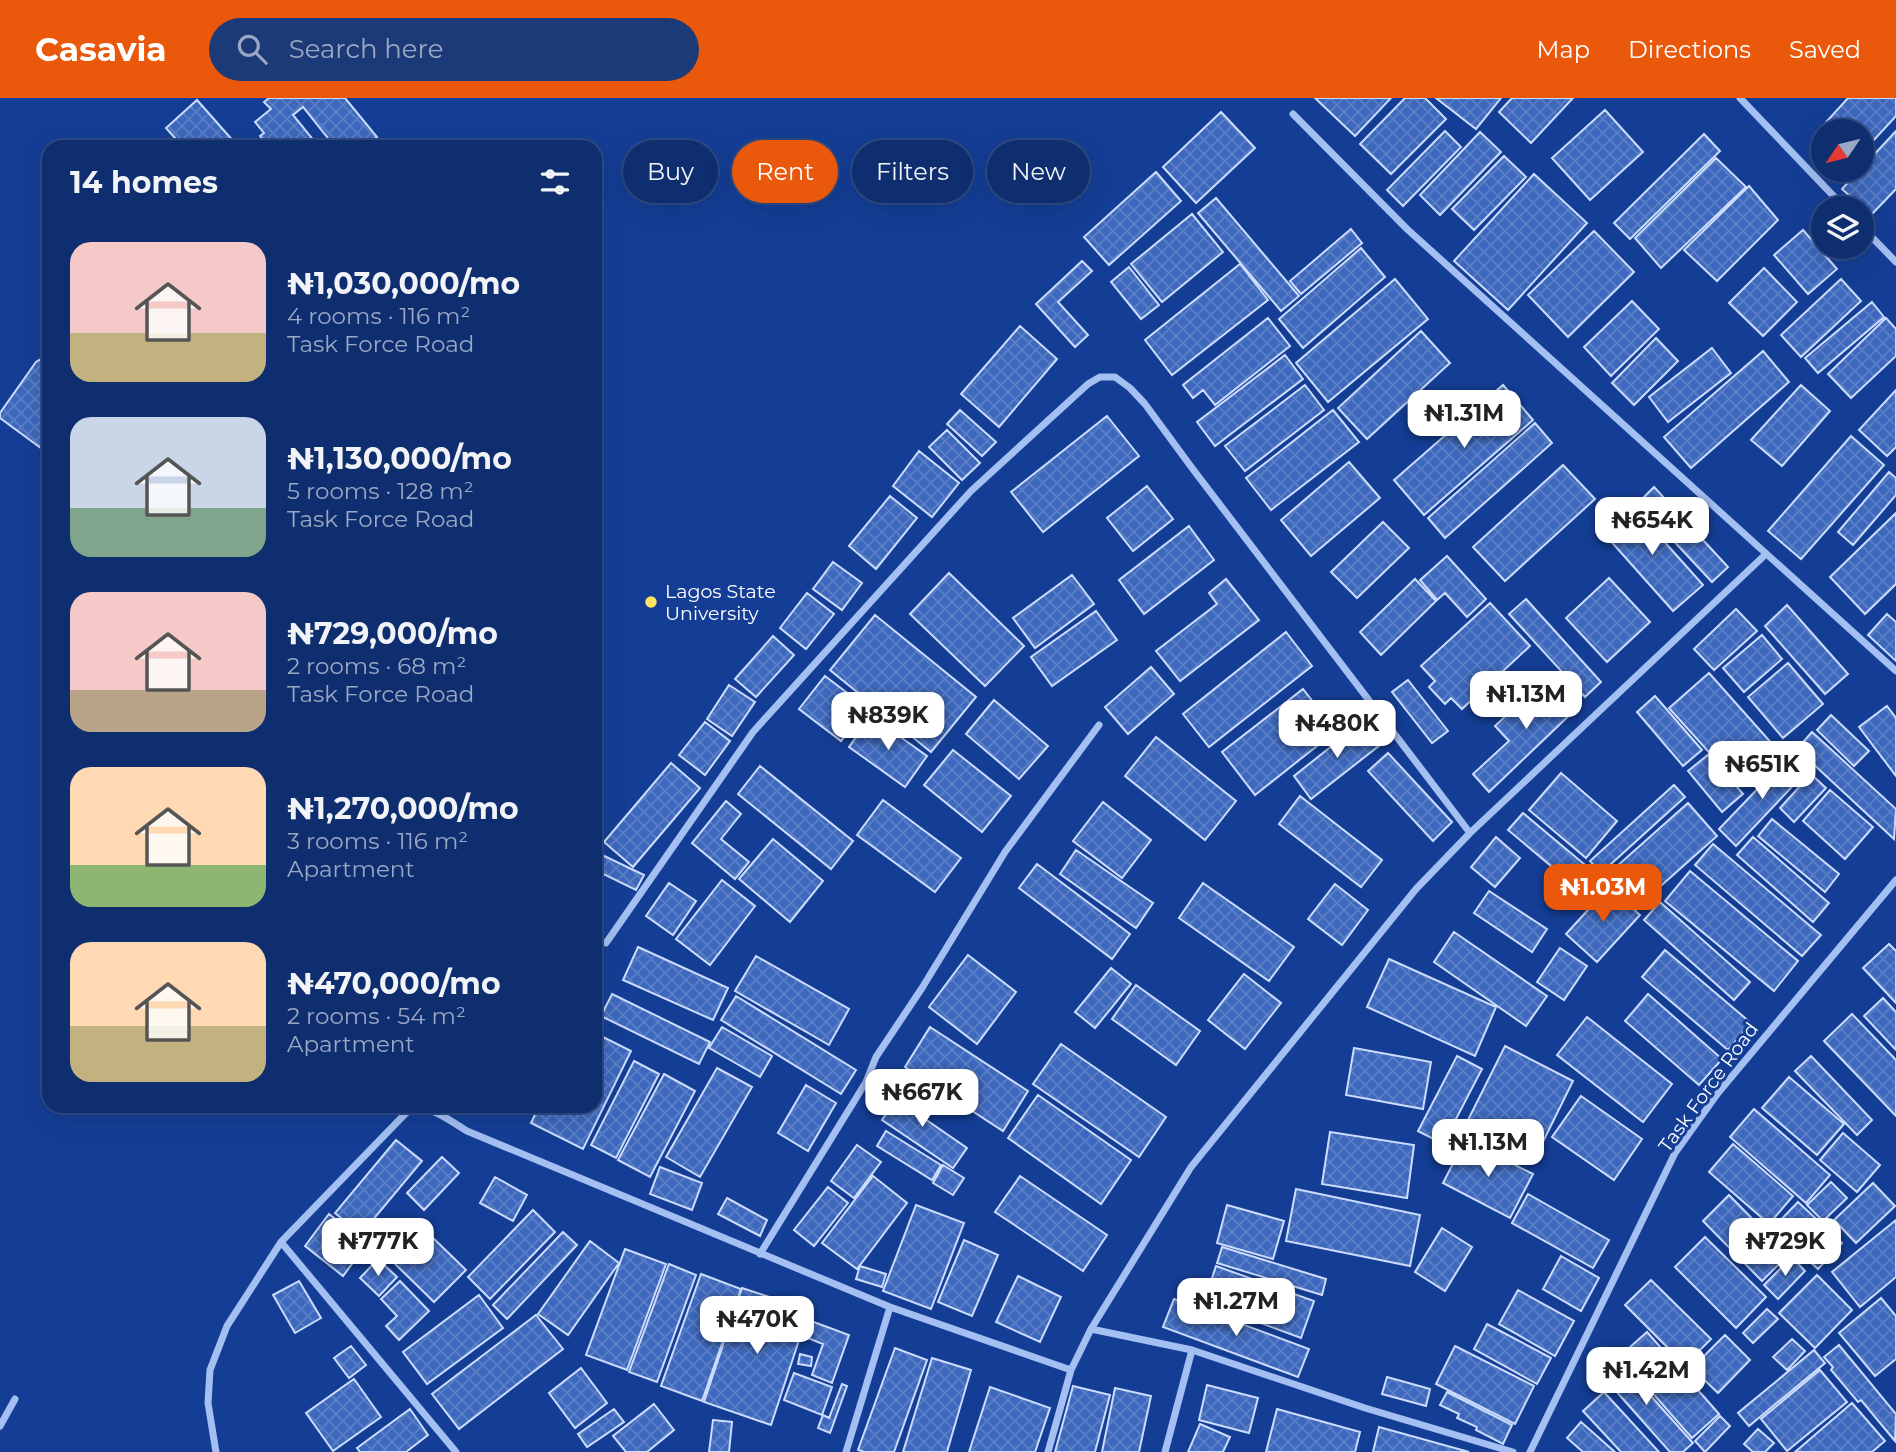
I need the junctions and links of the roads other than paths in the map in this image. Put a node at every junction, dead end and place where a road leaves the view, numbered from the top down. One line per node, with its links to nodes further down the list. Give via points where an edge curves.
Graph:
1 (1740, 98): 3 (street)
2 (1293, 114): 6 (street, via 1407,229)
3 (1834, 196)
4 (1874, 239): 5 (street)
5 (1896, 262)
6 (1766, 554): 7 (street); 9 (street)
7 (1896, 671)
8 (1099, 725): 15 (street, via 1005,852)
9 (1470, 833): 11 (street, via 1145,404 1115,377 1100,377 971,491 753,732); 17 (street, via 1416,889 1191,1167)
10 (1896, 880): 28 (street, Task Force Road, via 1769,1030 1675,1153)
11 (606, 943)
12 (406, 1113): 14 (street)
13 (433, 1113): 15 (street)
14 (281, 1242): 22 (street, via 227,1326 210,1370 208,1403); 23 (street)
15 (760, 1254): 16 (street)
16 (890, 1307): 19 (street); 24 (street)
17 (1091, 1329): 18 (street); 19 (street)
18 (1192, 1350): 26 (street); 27 (street)
19 (1071, 1370): 25 (street)
20 (15, 1399): 21 (street)
21 (0, 1426)
22 (216, 1452)
23 (456, 1452)
24 (846, 1452)
25 (1048, 1452)
26 (1166, 1452)
27 (1513, 1452)
28 (1530, 1452)

